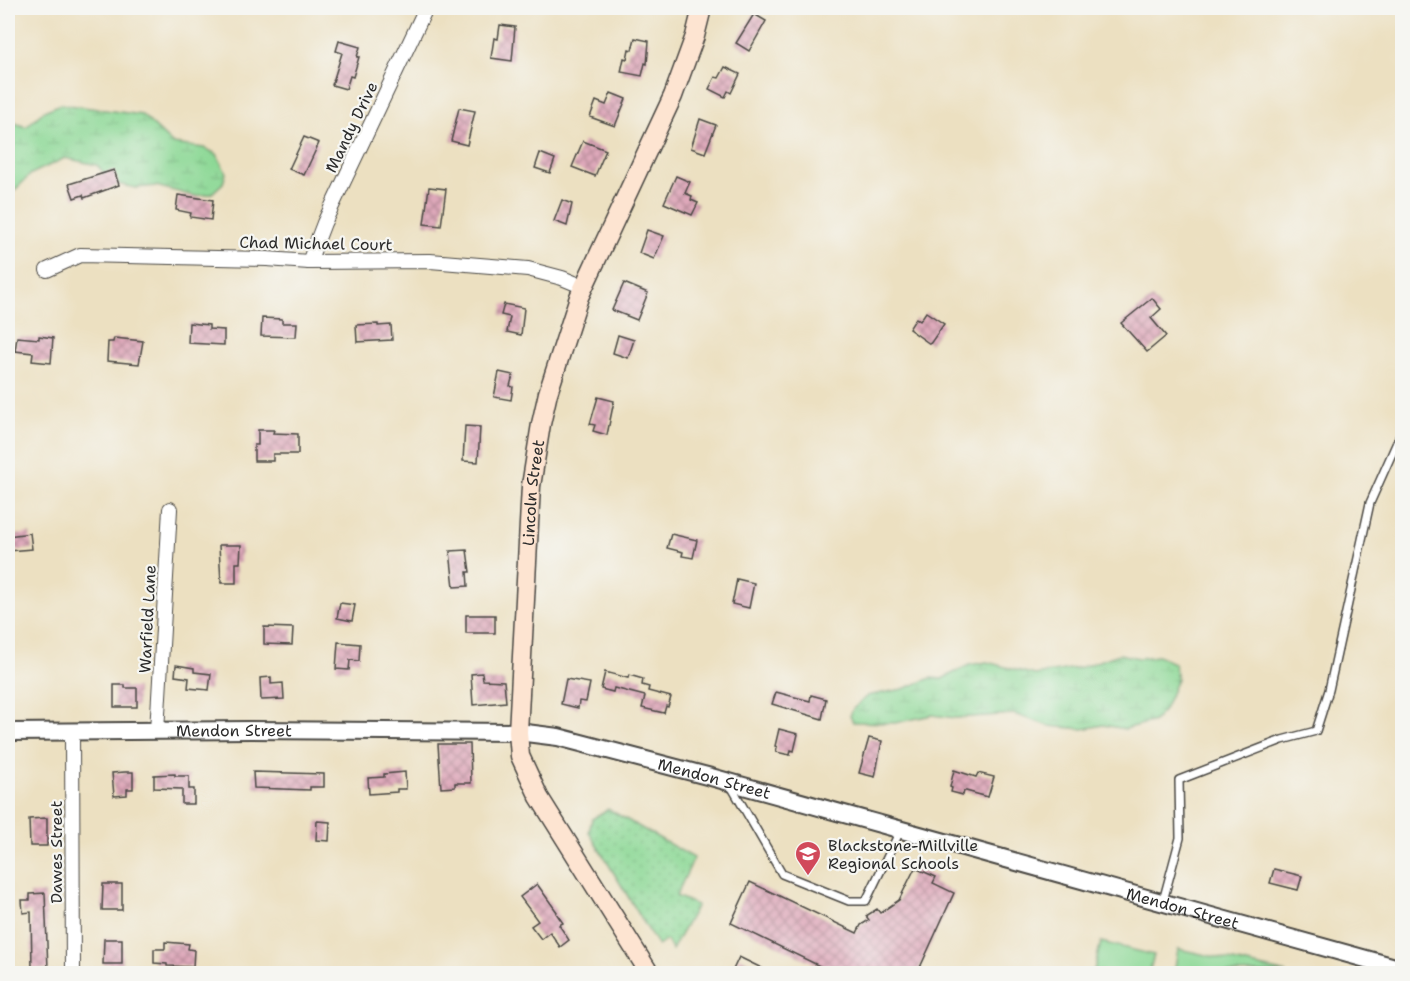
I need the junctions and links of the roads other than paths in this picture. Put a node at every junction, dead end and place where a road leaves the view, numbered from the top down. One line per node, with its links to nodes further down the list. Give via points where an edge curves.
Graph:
1 (426, 8): 3 (street, Mandy Drive)
2 (702, 8): 5 (main road, Lincoln Street, via 670,103)
3 (309, 262): 4 (street, Chad Michael Court, via 80,255); 5 (street, Chad Michael Court, via 430,261 528,269)
4 (47, 270)
5 (584, 287): 11 (main road, Lincoln Street, via 554,371 531,486)
6 (1402, 431): 14 (lane, via 1370,503 1329,690 1316,731 1179,780 1180,838)
7 (170, 509): 9 (street, Warfield Lane)
8 (72, 731): 9 (street, Mendon Street); 10 (street, Mendon Street); 16 (street, Dawes Street)
9 (157, 731): 11 (street, Mendon Street)
10 (8, 732)
11 (518, 732): 12 (street, Mendon Street, via 558,737); 17 (main road, Lincoln Street, via 520,756 539,797)
12 (728, 782): 13 (street, Mendon Street); 13 (lane, via 782,874 849,901 866,901)
13 (901, 829): 14 (street, Mendon Street)
14 (1163, 902): 15 (street, Mendon Street)
15 (1402, 969)
16 (74, 974)
17 (650, 974)

